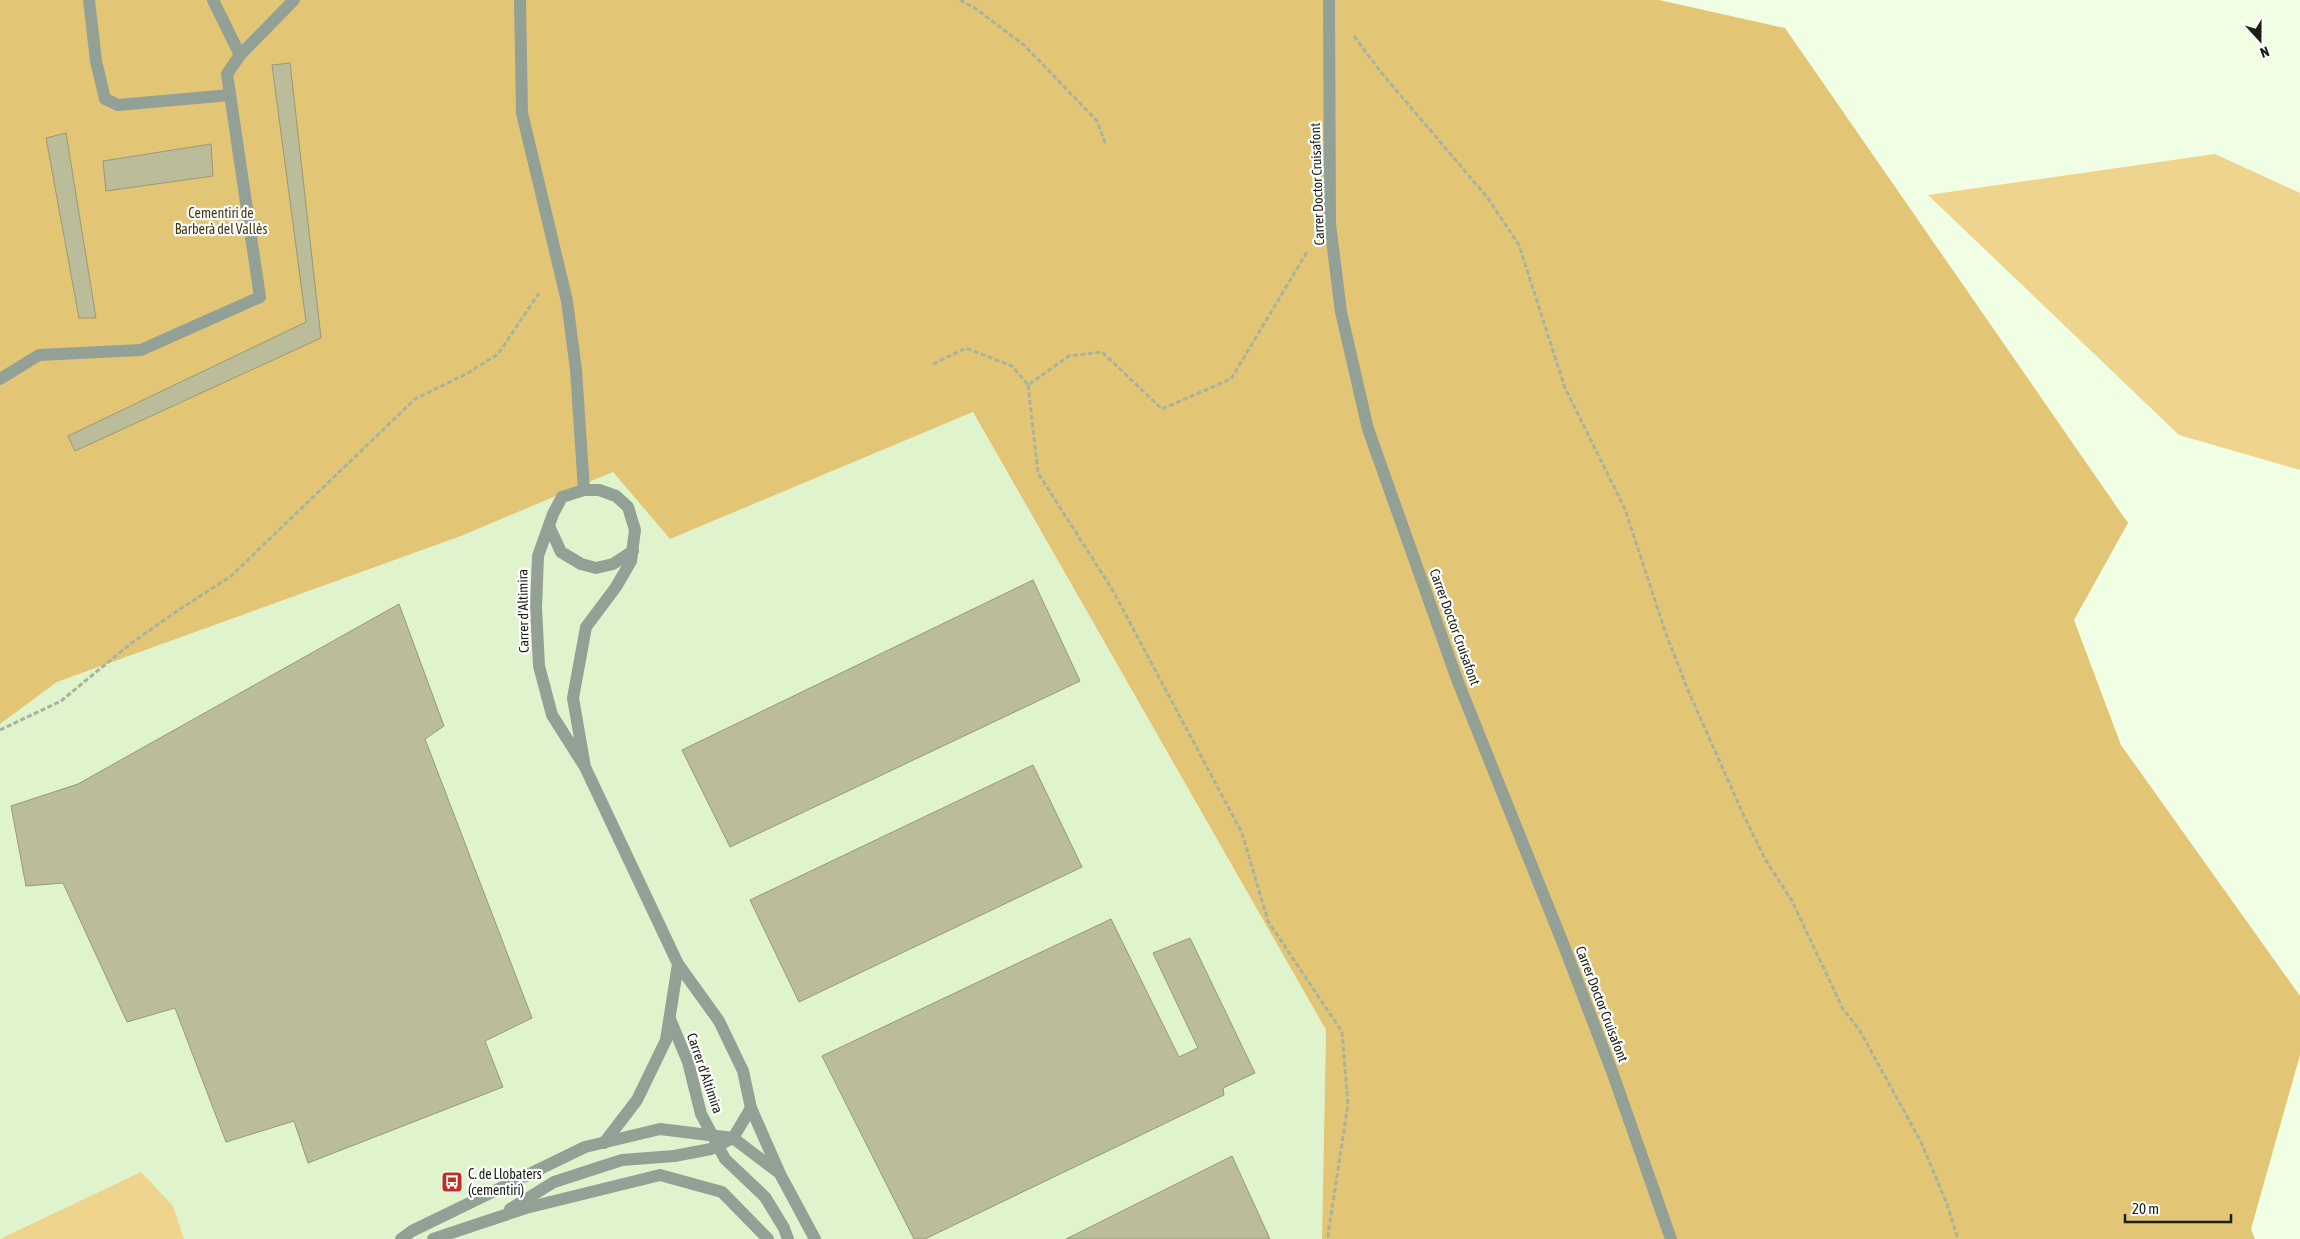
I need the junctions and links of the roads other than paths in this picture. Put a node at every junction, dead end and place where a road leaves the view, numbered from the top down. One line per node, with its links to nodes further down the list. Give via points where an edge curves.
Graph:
1 (89, 0): 7 (street, via 96,61 105,99 118,105)
2 (213, 0): 6 (street)
3 (294, 0): 6 (street)
4 (520, 0): 9 (street, via 522,113 567,301 576,370)
5 (1329, 0): 26 (street, Carrer Doctor Cruisafont, via 1331,213 1341,312 1368,429 1458,682 1613,1074)
6 (240, 55): 7 (street, via 227,74)
7 (230, 95): 8 (street, via 260,297 141,350 39,355)
8 (0, 379)
9 (584, 490): 10 (street, Carrer d'Altimira, via 562,497); 11 (street, Carrer d'Altimira, via 599,490 616,496 628,507 636,530)
10 (549, 526): 11 (street, via 561,552 581,564 596,568 613,564); 12 (street, Carrer d'Altimira, via 538,556 539,666 552,715)
11 (633, 551): 12 (street, Carrer d'Altimira, via 616,587 586,627 573,698)
12 (585, 767): 13 (street, Carrer d'Altimira)
13 (678, 964): 14 (street, Carrer d'Altimira); 15 (street, Carrer d'Altimira, via 723,1030 744,1071)
14 (670, 1019): 17 (street, Carrer d'Altimira, via 688,1062 701,1114); 18 (street, Carrer d'Altimira, via 666,1040 637,1100)
15 (751, 1108): 16 (street, Carrer d'Altimira); 19 (street, Carrer d'Altimira)
16 (733, 1138): 17 (street, Carrer d'Altimira); 19 (street, Carrer d'Altimira)
17 (715, 1140): 18 (street, Carrer d'Altimira, via 660,1130); 20 (street, Carrer d'Altimira, via 674,1156 622,1160 554,1182); 24 (street, Carrer d'Altimira, via 725,1159 765,1197)
18 (604, 1142): 21 (street, Carrer d'Altimira, via 585,1147)
19 (780, 1174): 25 (street, Carrer d'Altimira)
20 (493, 1219): 22 (street); 23 (street, via 660,1175 722,1192)
21 (401, 1239)
22 (433, 1239)
23 (768, 1239)
24 (788, 1239)
25 (815, 1239)
26 (1671, 1239)

